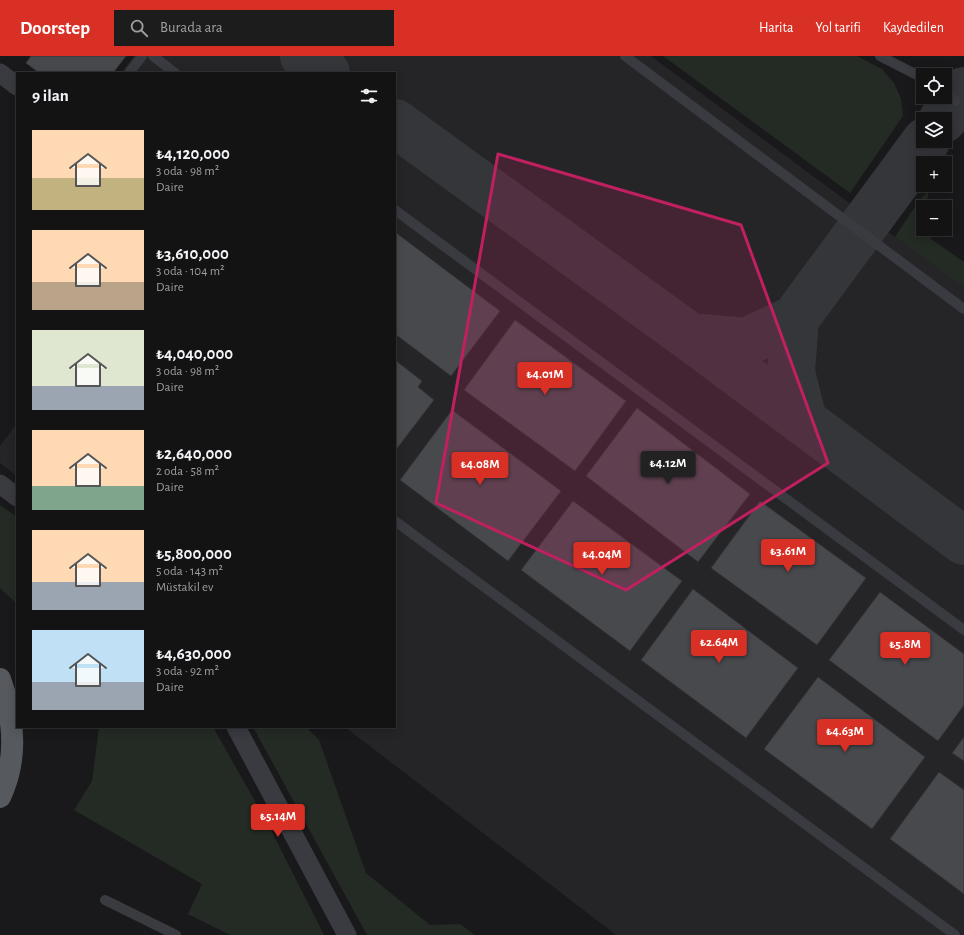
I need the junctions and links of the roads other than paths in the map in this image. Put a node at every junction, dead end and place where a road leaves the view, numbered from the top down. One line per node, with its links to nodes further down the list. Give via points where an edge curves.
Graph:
1 (142, 56): 5 (lane)
2 (153, 56): 6 (lane)
3 (625, 56): 13 (lane)
4 (880, 56): 8 (lane)
5 (130, 72)
6 (174, 72)
7 (0, 73): 9 (street)
8 (916, 74)
9 (16, 85)
10 (952, 98): 11 (lane)
11 (956, 101)
12 (396, 211): 17 (lane)
13 (964, 309)
14 (0, 484): 15 (street)
15 (16, 496)
16 (396, 522): 24 (lane)
17 (964, 630)
18 (0, 679): 20 (main road, via 10,712 13,743 4,789)
19 (237, 728): 23 (street)
20 (0, 797)
21 (105, 900): 22 (lane)
22 (176, 935)
23 (347, 935)
24 (955, 935)

